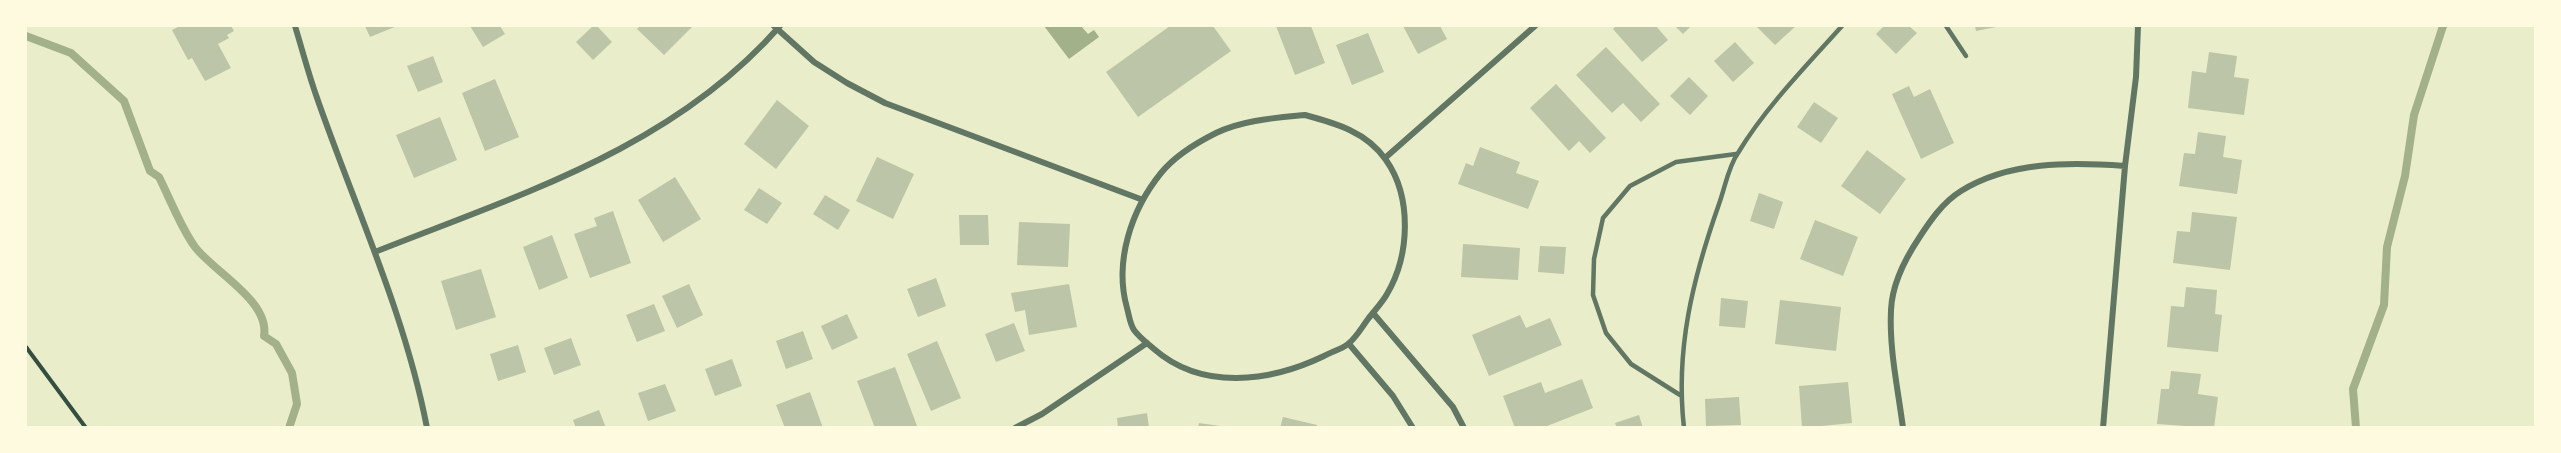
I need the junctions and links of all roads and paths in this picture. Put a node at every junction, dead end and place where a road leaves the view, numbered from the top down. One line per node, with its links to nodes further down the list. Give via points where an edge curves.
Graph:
1 (295, 26): 12 (street, via 315,94)
2 (1535, 26): 9 (street)
3 (1842, 26): 8 (lane, via 1792,81)
4 (1946, 26): 7 (lane)
5 (2138, 26): 10 (street)
6 (778, 27): 11 (street, via 814,62 885,103); 12 (street, via 731,74 609,157)
7 (1966, 56)
8 (1736, 154): 17 (lane, via 1703,249 1683,333); 17 (lane, via 1676,162 1630,186 1603,218 1594,259 1593,295 1606,333 1631,364)
9 (1385, 158): 11 (street, via 1359,134 1305,115 1245,123 1190,149 1162,172); 13 (street, via 1397,181 1404,208 1404,240 1388,293)
10 (2125, 166): 24 (street, via 2078,162 2004,172 1960,191 1933,217 1899,273 1891,307); 25 (street)
11 (1143, 200): 14 (street, via 1122,261 1124,296 1132,328)
12 (375, 252): 19 (street, via 412,365)
13 (1373, 313): 15 (street); 22 (street, via 1447,399)
14 (1147, 343): 15 (street, via 1163,357 1197,374 1238,379 1270,375); 20 (street)
15 (1349, 344): 21 (street)
16 (26, 347): 18 (path)
17 (1680, 395): 23 (lane)
18 (86, 428)
19 (427, 428)
20 (1015, 428)
21 (1413, 428)
22 (1464, 428)
23 (1684, 428)
24 (1903, 428)
25 (2103, 428)

